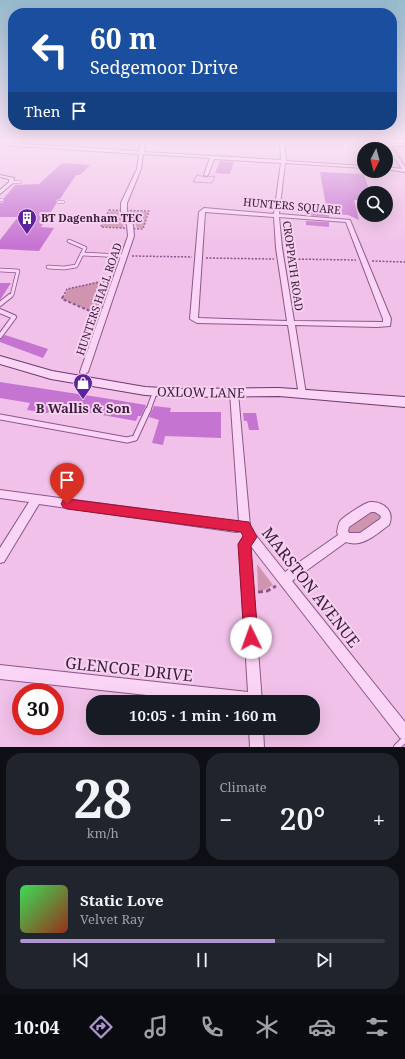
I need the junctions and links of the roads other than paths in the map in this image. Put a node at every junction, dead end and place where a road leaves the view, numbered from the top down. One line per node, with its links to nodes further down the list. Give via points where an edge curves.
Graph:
1 (0, 176): 4 (street, via 12,178)
2 (136, 176): 12 (street, HUNTERS HALL ROAD, via 124,203 131,236)
3 (281, 176): 9 (street, CROPPATH ROAD)
4 (11, 182): 5 (lane); 6 (street)
5 (20, 182)
6 (1, 191)
7 (58, 202): 8 (lane)
8 (63, 202)
9 (276, 215): 17 (street, CROPPATH ROAD); 17 (street, HUNTERS SQUARE, via 348,221 387,319 387,324 377,325); 17 (street, HUNTERS SQUARE, via 204,210 202,212 194,319)
10 (69, 241): 11 (lane, via 85,248)
11 (82, 254): 12 (lane); 13 (lane, via 76,266)
12 (124, 256): 20 (street, HUNTERS HALL ROAD)
13 (48, 267)
14 (0, 270): 15 (lane, via 18,271 12,294)
15 (0, 304)
16 (0, 311): 18 (lane, via 14,317)
17 (292, 323): 23 (street, CROPPATH ROAD)
18 (0, 336)
19 (0, 360): 21 (street, OXLOW LANE, via 51,376)
20 (84, 372)
21 (155, 392): 22 (street, OXLOW LANE); 25 (lane, via 139,432 135,438 128,440)
22 (234, 393): 23 (street, OXLOW LANE); 28 (street, MARSTON AVENUE)
23 (302, 394): 24 (street, OXLOW LANE)
24 (405, 402)
25 (0, 417)
26 (0, 494): 27 (street)
27 (36, 500): 28 (street, via 236,527); 30 (street)
28 (248, 532): 31 (street, MARSTON AVENUE); 34 (street, via 244,544)
29 (345, 537): 31 (street)
30 (0, 558)
31 (284, 578): 35 (street, MARSTON AVENUE)
32 (0, 672): 33 (street, GLENCOE DRIVE)
33 (202, 695)
34 (255, 695)
35 (405, 734)
36 (256, 735): 38 (street)
37 (405, 739): 39 (lane)
38 (257, 747)
39 (397, 747)

